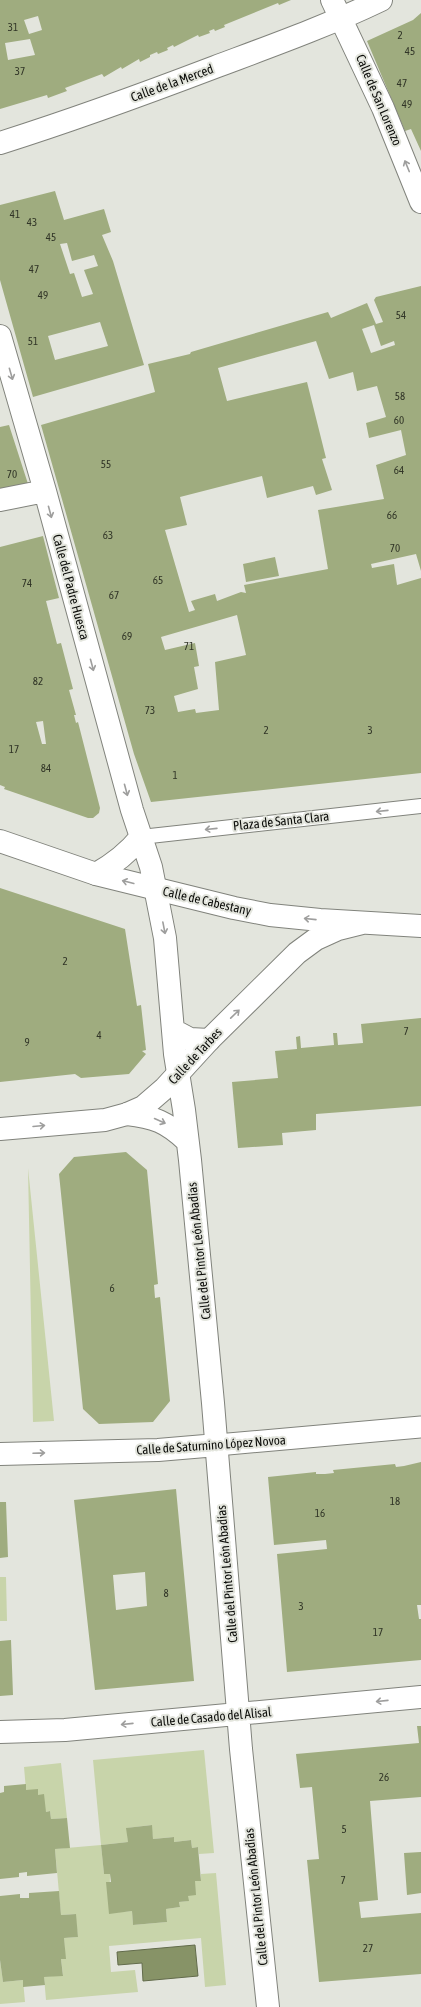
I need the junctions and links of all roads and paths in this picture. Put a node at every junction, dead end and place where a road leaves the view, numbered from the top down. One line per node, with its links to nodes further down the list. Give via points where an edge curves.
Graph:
1 (381, 0): 2 (street, Calle de la Merced)
2 (337, 9): 3 (street, Calle de la Merced, via 161,88); 4 (street, Calle de San Lorenzo, one-way to 2, via 383,108)
3 (0, 142)
4 (421, 202)
5 (0, 336): 6 (street, Calle del Padre Huesca, one-way to 6)
6 (45, 491): 7 (street); 9 (street, Calle del Padre Huesca, one-way to 9)
7 (0, 500)
8 (421, 806): 9 (lane, Plaza de Santa Clara, one-way to 9)
9 (141, 837): 11 (street, via 129,852); 12 (street, Calle del Padre Huesca)
10 (0, 842): 11 (street, Calle de Cabestany)
11 (96, 874): 12 (street, Calle de Cabestany, one-way to 11)
12 (156, 889): 13 (street, Calle de Cabestany, one-way to 12, via 270,915); 15 (street, Calle del Pintor León Abadías, one-way to 15, via 165,938)
13 (362, 923): 14 (street, Calle de Cabestany); 16 (street, Calle de Tarbes, one-way to 13, via 297,953 316,938)
14 (421, 926)
15 (172, 1030): 16 (street, via 190,1039); 17 (street, Calle del Pintor León Abadías)
16 (209, 1040): 17 (street, Calle de Tarbes)
17 (178, 1073): 18 (street, Calle de Tarbes, via 154,1098); 20 (street, Calle del Pintor León Abadías)
18 (127, 1114): 19 (street, Calle de Tarbes, one-way to 18, via 105,1120); 20 (street, one-way to 20, via 160,1120)
19 (0, 1129)
20 (188, 1141): 22 (street, Calle del Pintor León Abadías)
21 (421, 1427): 22 (street, Calle de Saturnino López Novoa)
22 (217, 1445): 23 (street, Calle de Saturnino López Novoa, one-way to 22, via 158,1450); 25 (street, Calle del Pintor León Abadías)
23 (0, 1454)
24 (421, 1697): 25 (street, Calle de Casado del Alisal, one-way to 25)
25 (239, 1714): 26 (street, Calle de Casado del Alisal, one-way to 26, via 65,1730); 27 (street, Calle del Pintor León Abadías)
26 (0, 1732)
27 (268, 2007)

